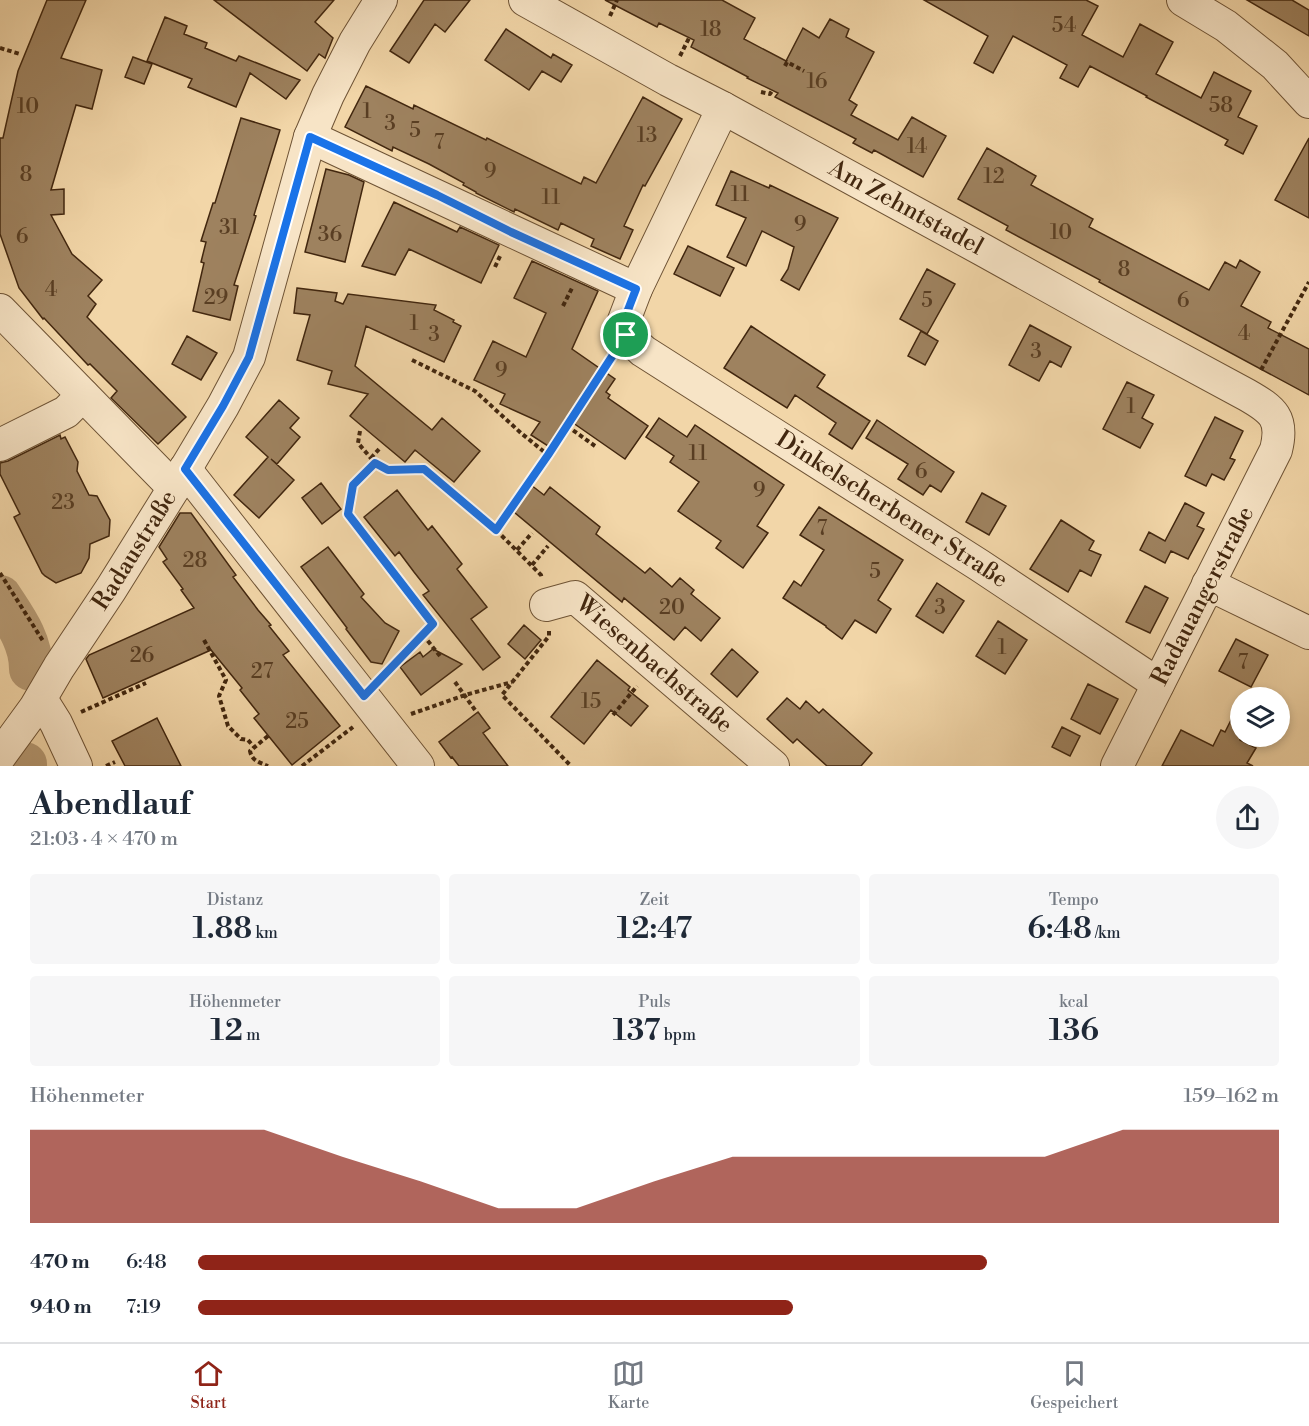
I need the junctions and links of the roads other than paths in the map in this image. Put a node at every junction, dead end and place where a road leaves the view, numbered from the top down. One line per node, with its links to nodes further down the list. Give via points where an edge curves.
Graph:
1 (381, 0): 6 (street, Radaustraße, via 355,42)
2 (525, 0): 5 (street, Am Zehntstadel)
3 (1183, 0): 4 (street, via 1226,26 1275,65)
4 (1309, 102)
5 (723, 108): 7 (street); 10 (street, Am Zehntstadel, via 1247,394 1265,405)
6 (310, 137): 7 (street); 12 (street, Radaustraße, via 249,357)
7 (636, 289): 16 (street, Dinkelscherbener Straße, via 623,323 626,335 643,351)
8 (0, 310): 9 (street)
9 (83, 395): 11 (street, via 66,412); 12 (street)
10 (1278, 423): 13 (street, Radauangerstraße, via 1276,450)
11 (0, 445)
12 (180, 478): 17 (street, Radaustraße, via 59,667); 20 (street)
13 (1208, 584): 15 (street); 16 (street, Radauangerstraße)
14 (546, 605): 21 (street, Wiesenbachstraße, via 575,597)
15 (1309, 633)
16 (1158, 684): 22 (street, Radauangerstraße)
17 (44, 710): 18 (street, Radaustraße); 19 (street)
18 (0, 756)
19 (76, 766)
20 (418, 766)
21 (773, 766)
22 (1117, 766)

